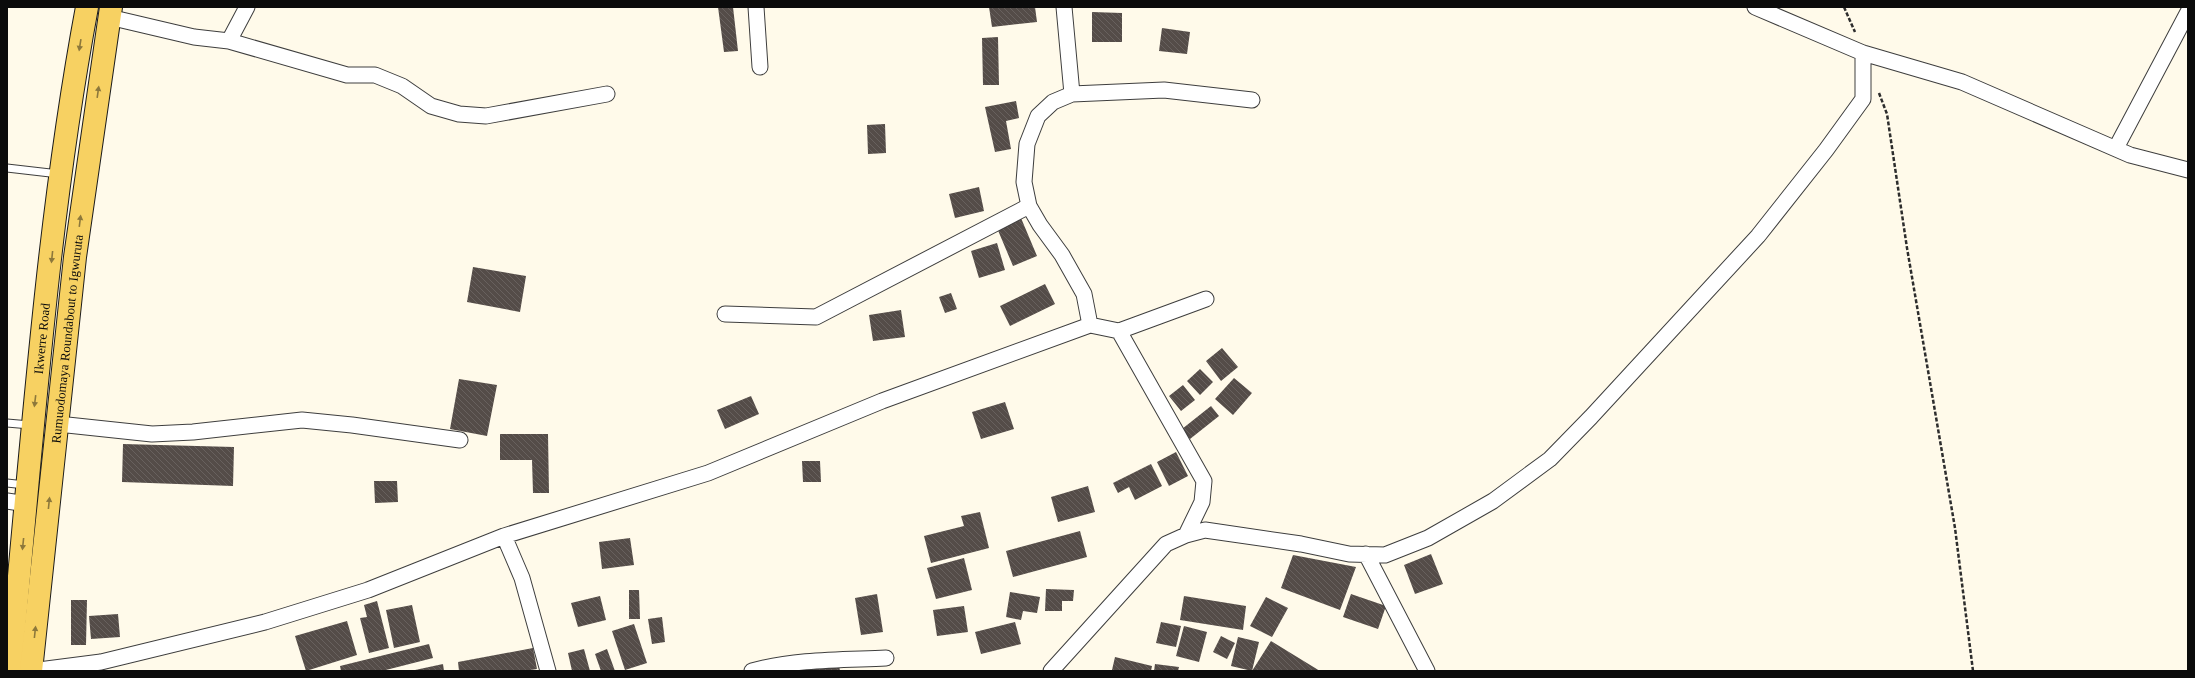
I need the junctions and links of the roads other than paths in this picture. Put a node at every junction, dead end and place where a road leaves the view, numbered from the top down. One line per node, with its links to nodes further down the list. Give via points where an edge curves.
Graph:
1 (87, 7): 17 (main road, Ikwerre Road, one-way to 17)
2 (247, 7): 8 (street)
3 (756, 7): 10 (street)
4 (1064, 7): 12 (street)
5 (1755, 7): 9 (street)
6 (110, 12): 8 (street, via 194,37); 24 (main road, Rumuodomaya Roundabout to Igwuruta, one-way to 6, via 75,257)
7 (2188, 12): 14 (street)
8 (229, 41): 11 (street, via 347,75 375,75 389,79 431,106 459,114 486,116)
9 (1863, 53): 14 (street, via 1962,82); 30 (street, via 1863,99 1826,150 1758,236 1556,453 1493,502 1428,538 1385,555)
10 (760, 67)
11 (607, 94)
12 (1072, 94): 13 (street, via 1164,90); 18 (street, via 1053,102 1038,116 1027,144 1024,182)
13 (1252, 100)
14 (2116, 148): 16 (street, via 2130,155)
15 (7, 168): 17 (lane)
16 (2188, 170)
17 (61, 175): 25 (main road, Ikwerre Road, one-way to 25)
18 (1029, 206): 20 (street, via 816,317); 21 (street, via 1062,255 1084,294)
19 (1206, 299): 22 (street)
20 (724, 314)
21 (1090, 325): 22 (street); 29 (street, via 882,402 708,473)
22 (1119, 330): 28 (street, via 1204,481 1202,502)
23 (7, 423): 25 (lane)
24 (58, 424): 26 (street, via 152,434 302,420); 33 (main road, Rumuodomaya Roundabout to Igwuruta, one-way to 24)
25 (33, 425): 27 (main road, Ikwerre Road)
26 (460, 440)
27 (17, 493): 32 (main road, Ikwerre Road, one-way to 32)
28 (1186, 535): 30 (street, via 1205,530 1349,554); 36 (street, via 1166,544)
29 (504, 536): 33 (street, via 368,590 265,622 101,662); 34 (street, via 522,578)
30 (1366, 554): 37 (street)
31 (886, 658): 35 (street, via 826,661)
32 (10, 671)
33 (31, 671)
34 (548, 671)
35 (752, 671)
36 (1051, 671)
37 (1427, 671)

